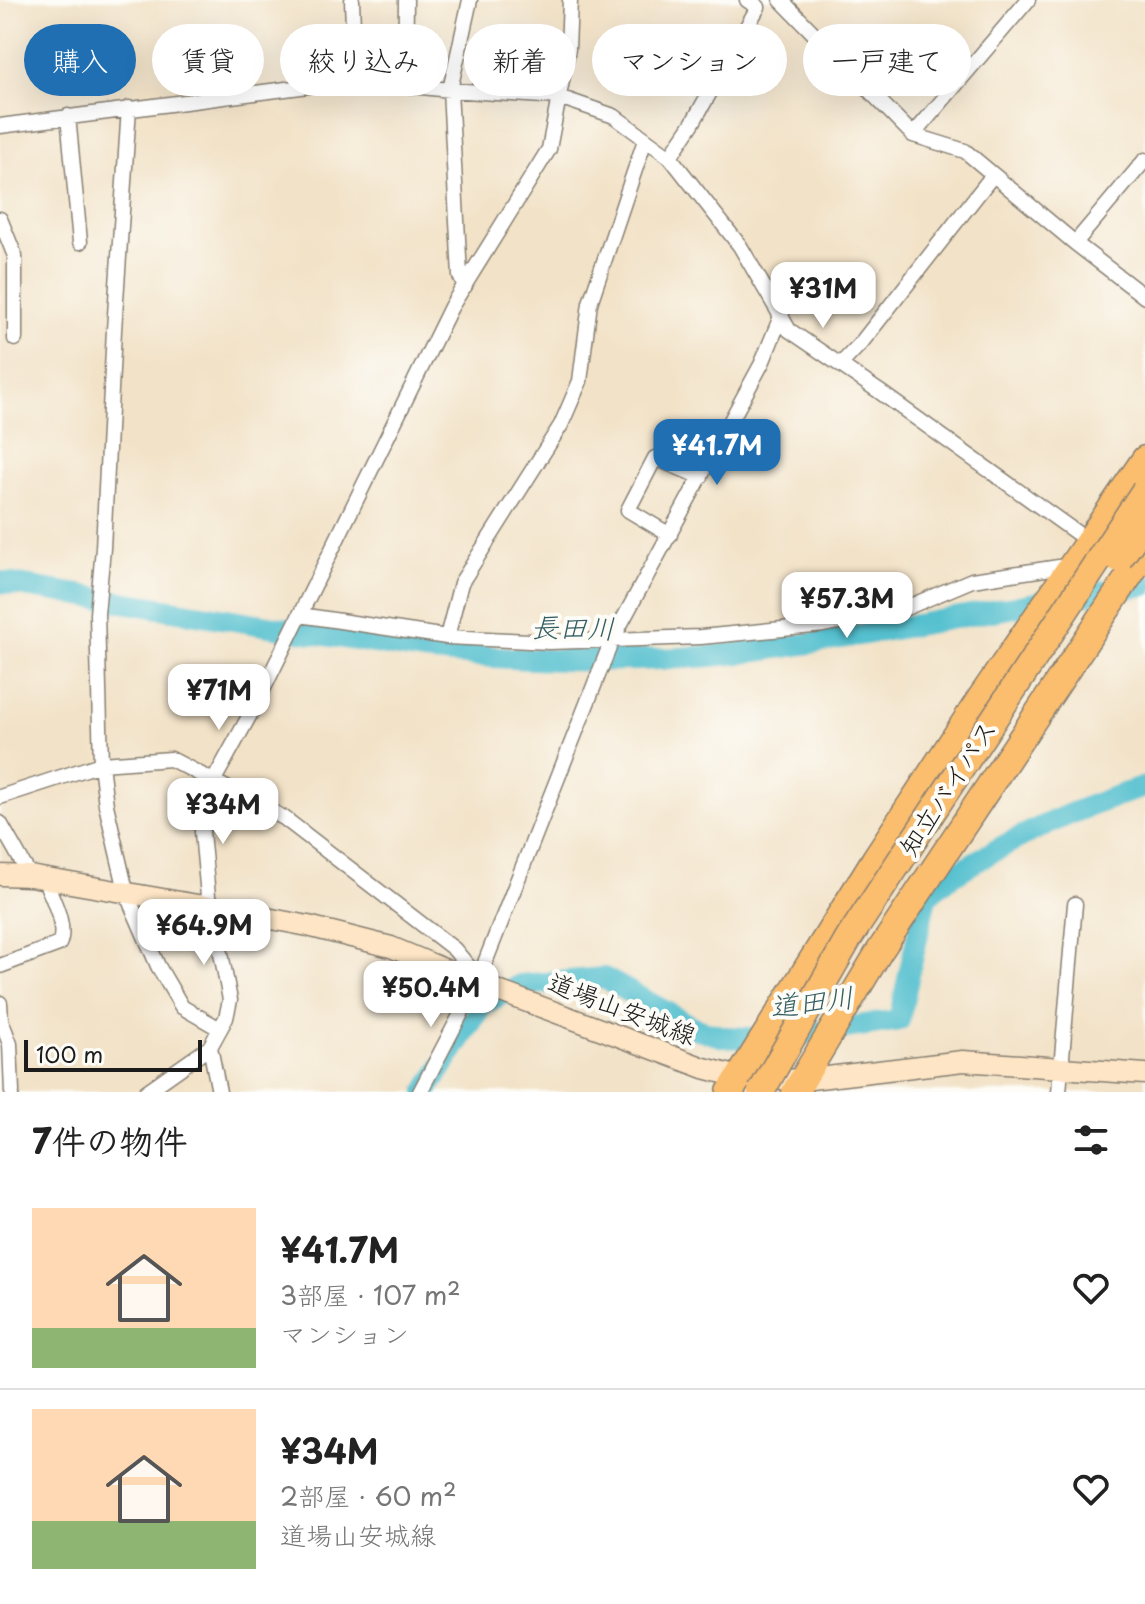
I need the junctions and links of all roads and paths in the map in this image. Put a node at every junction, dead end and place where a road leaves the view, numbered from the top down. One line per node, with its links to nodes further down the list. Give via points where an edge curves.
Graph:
1 (352, 0): 8 (street)
2 (406, 0): 9 (street)
3 (470, 0): 11 (street)
4 (570, 0): 12 (street, via 570,36)
5 (747, 0): 18 (street, via 758,7)
6 (781, 0): 16 (street)
7 (1028, 0): 16 (street)
8 (353, 24)
9 (406, 24)
10 (280, 89): 13 (street)
11 (450, 90): 12 (street); 24 (street, via 460,276)
12 (559, 97): 17 (street, via 614,116); 24 (street, via 549,149)
13 (129, 108): 14 (street); 40 (street, via 97,614)
14 (68, 116): 15 (street); 22 (street)
15 (0, 126)
16 (913, 135): 20 (street, via 965,151)
17 (645, 140): 18 (street); 38 (street, via 590,303 580,381 561,425 461,583)
18 (670, 157): 26 (street, via 740,246)
19 (1145, 160): 23 (street)
20 (993, 175): 23 (street); 28 (street)
21 (0, 219): 27 (street, via 15,256)
22 (80, 242)
23 (1075, 243): 25 (street)
24 (465, 286): 37 (street)
25 (1145, 297)
26 (782, 314): 28 (street, via 789,330); 30 (street)
27 (15, 339)
28 (841, 364): 34 (street)
29 (1145, 459): 34 (highway)
30 (701, 477): 33 (street); 33 (street, via 655,458 628,510)
31 (1145, 490): 62 (highway, 知立バイパス, bridge, via 849,938)
32 (1145, 523): 63 (highway, 知立バイパス, bridge, via 893,897)
33 (670, 535): 39 (street)
34 (1088, 541): 36 (highway)
35 (1143, 555): 36 (street); 57 (highway, via 879,952)
36 (1071, 565): 39 (street, via 972,580 901,610 823,625); 56 (highway, via 875,859)
37 (300, 615): 38 (street); 41 (street)
38 (447, 637): 39 (street)
39 (612, 640): 50 (street)
40 (101, 764): 41 (street, via 171,759); 42 (street); 46 (street)
41 (213, 782): 48 (street, via 202,815); 50 (street, via 284,818 454,949)
42 (0, 797)
43 (0, 823): 45 (street)
44 (0, 875): 45 (main road, 道場山安城線)
45 (37, 877): 46 (main road, 道場山安城線); 49 (street, via 62,937 59,944)
46 (127, 895): 48 (main road, 道場山安城線); 52 (street, via 182,1007)
47 (1075, 904): 54 (street)
48 (209, 907): 50 (main road, 道場山安城線, via 391,947); 52 (street, via 230,1000)
49 (0, 966)
50 (478, 980): 56 (main road, 道場山安城線, via 704,1068); 61 (street)
51 (0, 1003): 58 (street, via 10,1044)
52 (220, 1029): 53 (street)
53 (210, 1047): 59 (street); 60 (street)
54 (1061, 1068): 55 (main road, 道場山安城線); 57 (main road, 道場山安城線, via 963,1061); 64 (street)
55 (1145, 1074)
56 (734, 1085): 57 (main road, 道場山安城線)
57 (798, 1086)
58 (12, 1092)
59 (146, 1092)
60 (219, 1092)
61 (420, 1092)
62 (761, 1092)
63 (775, 1092)
64 (1059, 1092)

